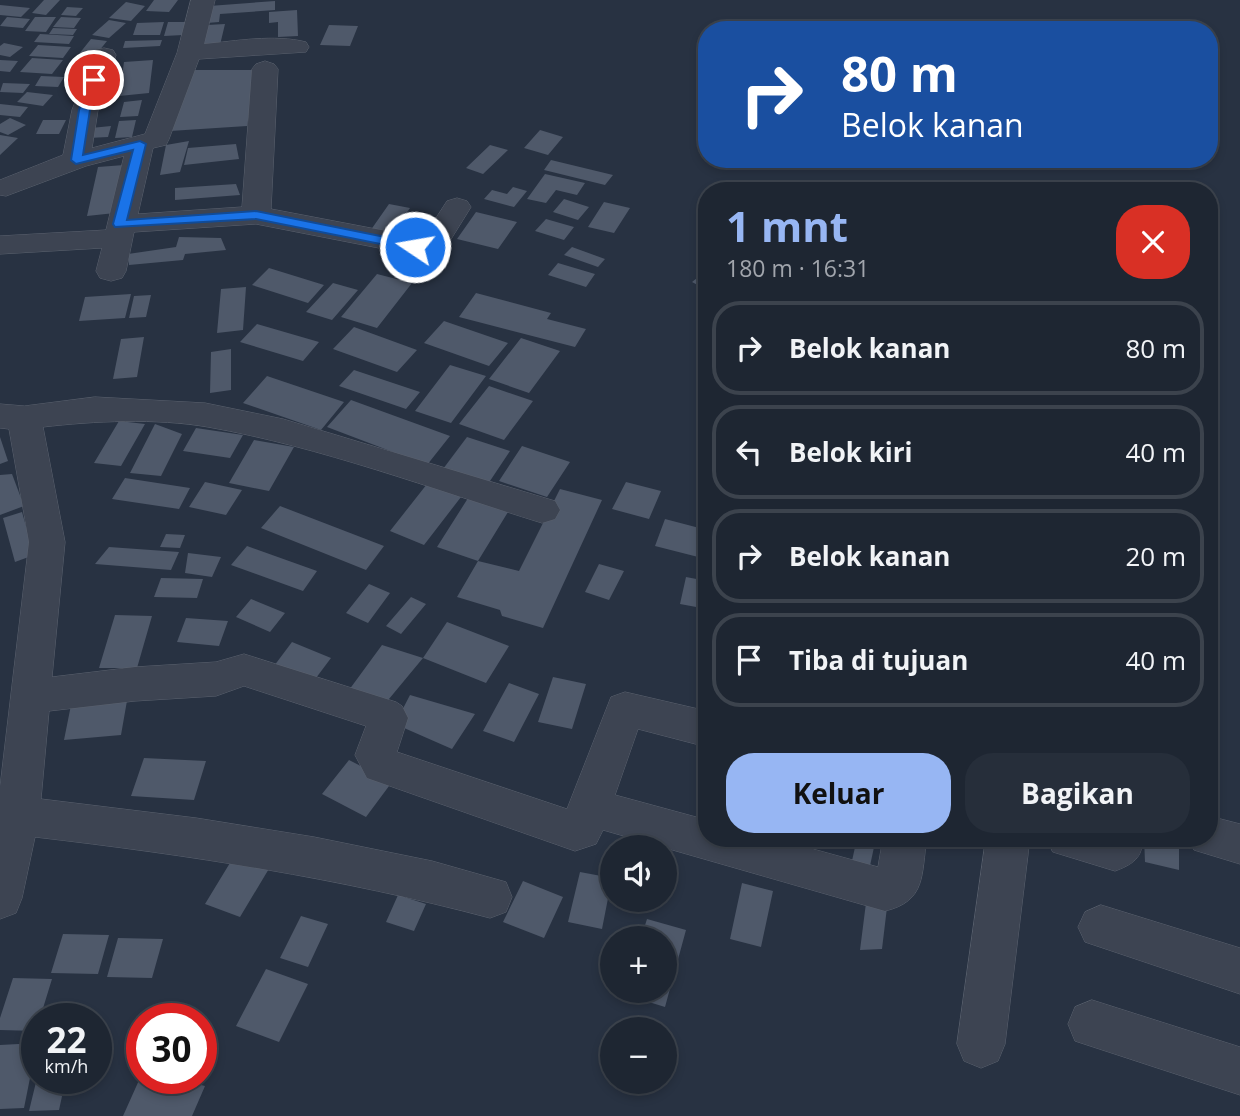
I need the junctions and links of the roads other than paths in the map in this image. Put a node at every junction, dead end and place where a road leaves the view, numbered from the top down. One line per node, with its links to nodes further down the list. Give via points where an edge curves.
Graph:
1 (203, 0): 3 (street)
2 (297, 47): 3 (street)
3 (189, 53): 6 (street, via 159,135)
4 (104, 55): 7 (street, via 85,110)
5 (265, 69): 10 (street)
6 (140, 144): 7 (street); 12 (street)
7 (76, 160): 8 (street)
8 (3, 188): 11 (street, via 9,195)
9 (457, 207): 10 (street, via 433,246 425,248)
10 (256, 215): 12 (street)
11 (0, 224)
12 (119, 231): 13 (street); 14 (street)
13 (0, 245)
14 (111, 271)
15 (12, 417): 16 (street, via 95,409 205,415 283,431); 17 (street, via 47,542)
16 (542, 510)
17 (30, 697): 19 (street, via 216,679 244,670 388,718 374,753 382,765 575,831 581,830); 20 (street)
18 (698, 727): 19 (street, via 625,709)
19 (589, 807): 21 (street)
20 (18, 816): 29 (street, via 175,833 371,867); 30 (street)
21 (698, 838)
22 (1218, 838): 23 (street)
23 (1240, 844)
24 (732, 847): 25 (street, via 885,890 898,883)
25 (904, 847)
26 (1007, 847): 34 (street)
27 (1101, 847): 28 (street, via 1115,851)
28 (1120, 847)
29 (490, 897)
30 (0, 898)
31 (1101, 927): 32 (street)
32 (1240, 971)
33 (1093, 1024): 35 (street)
34 (981, 1044)
35 (1240, 1071)

